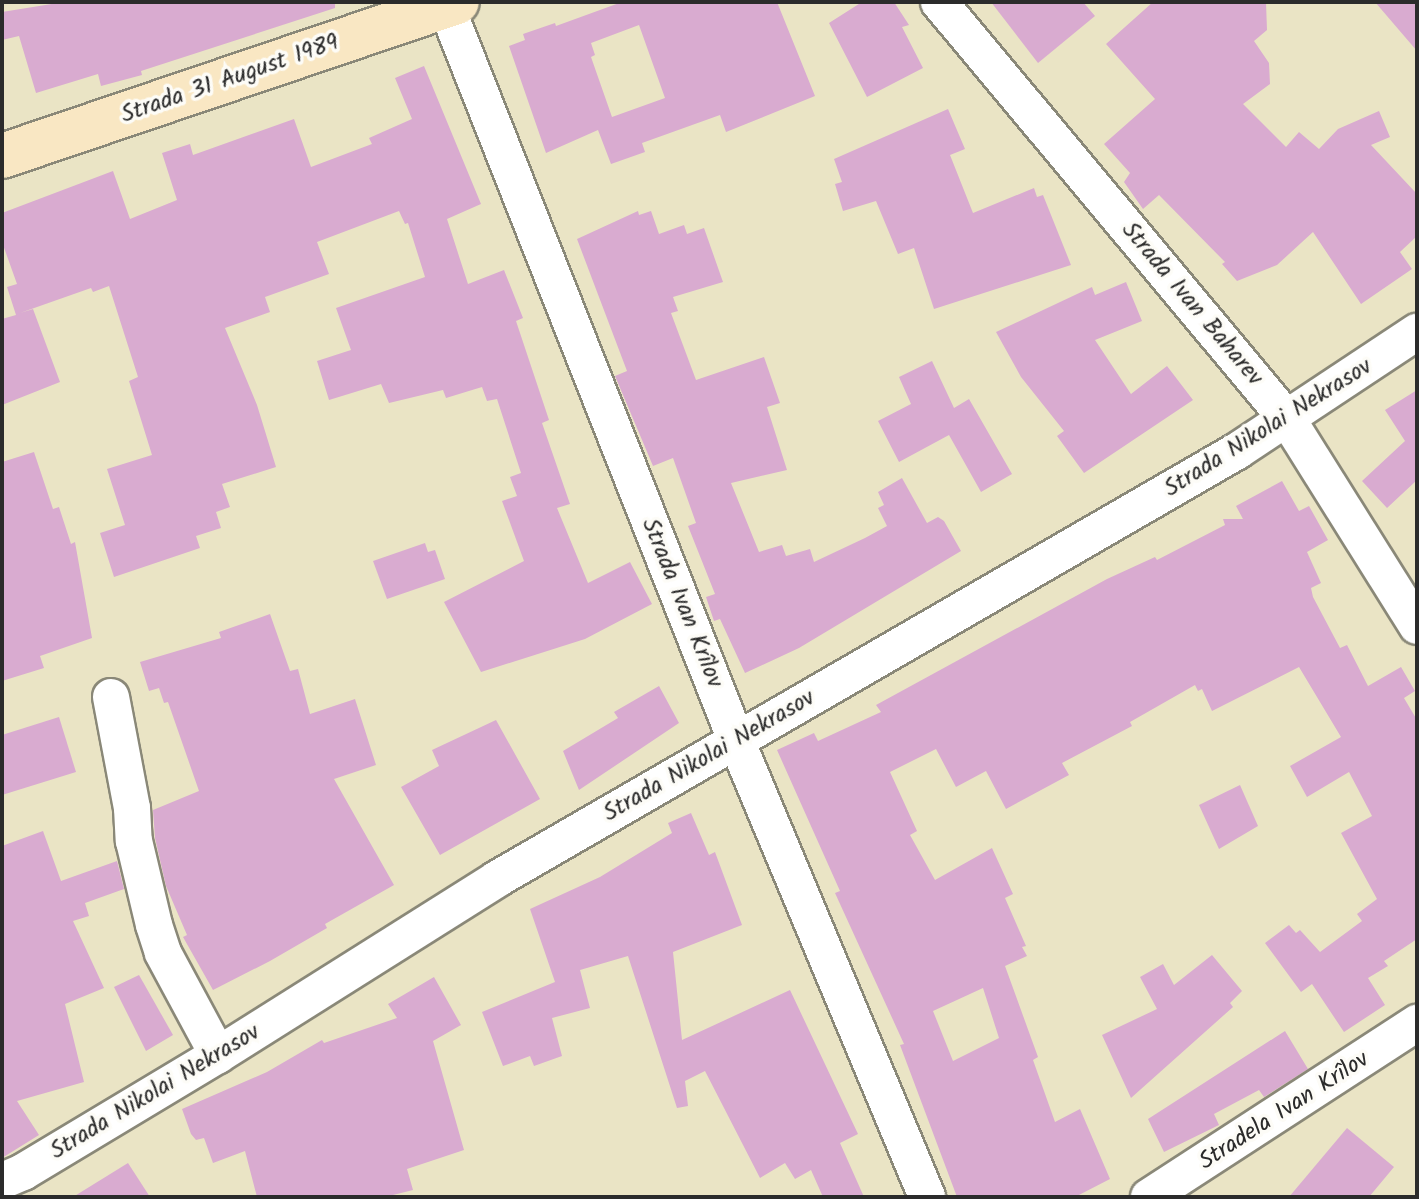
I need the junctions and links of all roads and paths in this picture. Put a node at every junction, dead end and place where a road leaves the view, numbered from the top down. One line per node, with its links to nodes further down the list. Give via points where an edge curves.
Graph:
1 (939, 2): 5 (street, Strada Ivan Baharev)
2 (452, 4): 3 (main road, Strada 31 August 1989); 8 (street, Strada Ivan Krîlov)
3 (2, 156)
4 (1417, 332): 5 (street, Strada Nikolai Nekrasov)
5 (1288, 420): 6 (street, Strada Ivan Baharev); 8 (street, Strada Nikolai Nekrasov)
6 (1417, 626)
7 (111, 697): 10 (street, via 134,841 154,925 163,953)
8 (736, 740): 10 (street, Strada Nikolai Nekrasov, via 497,879); 12 (street, Strada Ivan Krîlov)
9 (1417, 1023): 13 (street, Stradela Ivan Krîlov)
10 (218, 1055): 11 (street, Strada Nikolai Nekrasov)
11 (2, 1181)
12 (927, 1197)
13 (1149, 1197)

